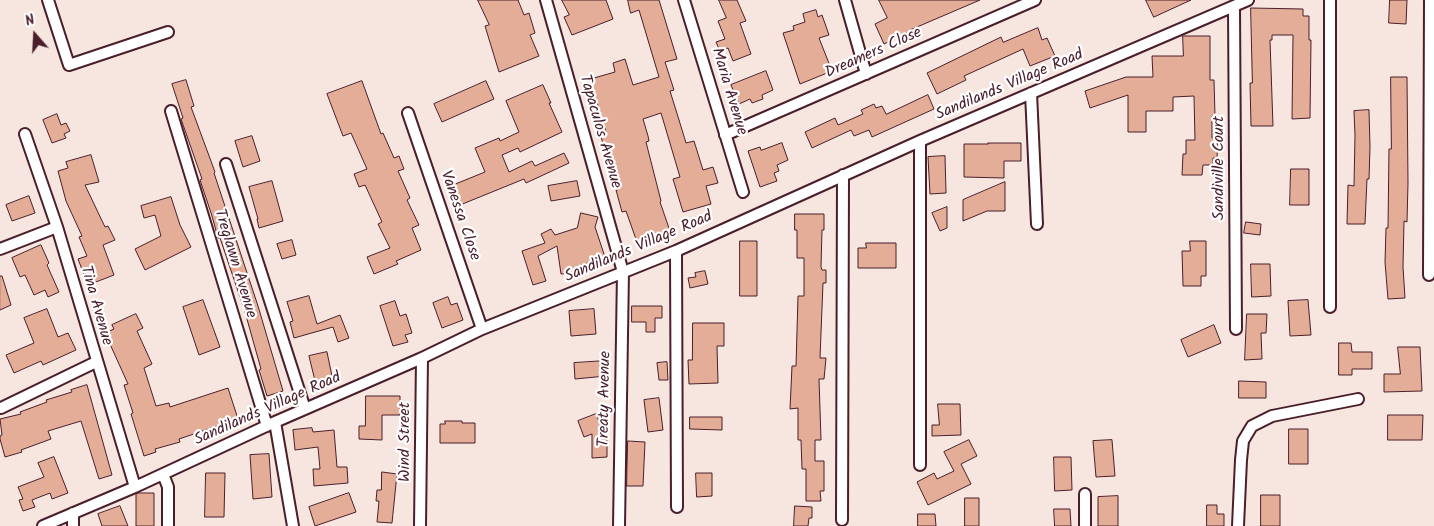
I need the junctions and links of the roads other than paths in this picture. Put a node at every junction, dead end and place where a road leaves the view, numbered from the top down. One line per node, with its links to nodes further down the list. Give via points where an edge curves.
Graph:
1 (48, 0): 10 (street, via 69,65)
2 (546, 0): 25 (street, Tapaculos Avenue)
3 (684, 0): 16 (street, Maria Avenue)
4 (845, 0): 11 (street)
5 (1035, 0): 11 (street, Dreamers Close)
6 (1248, 0): 9 (street, Sandilands Village Road)
7 (1330, 0): 27 (street)
8 (1430, 0): 26 (street)
9 (1234, 7): 12 (street, Sandilands Village Road); 28 (street, Sandiville Court)
10 (168, 32)
11 (866, 74): 16 (street, Dreamers Close)
12 (1031, 93): 17 (street, Sandilands Village Road); 21 (street)
13 (171, 111): 35 (street, Treglawn Avenue)
14 (408, 113): 29 (street, Vanessa Close)
15 (24, 134): 22 (street, Tina Avenue)
16 (726, 135): 20 (street, Maria Avenue)
17 (920, 141): 19 (street, Sandilands Village Road); 36 (street)
18 (226, 164): 34 (street)
19 (843, 175): 24 (street, Sandilands Village Road); 42 (street)
20 (743, 192)
21 (1037, 224)
22 (57, 227): 23 (street); 31 (street, Tina Avenue)
23 (0, 249)
24 (676, 251): 25 (street, Sandilands Village Road); 40 (street)
25 (623, 272): 29 (street, Sandilands Village Road); 48 (street, Treaty Avenue)
26 (1430, 275)
27 (1330, 307)
28 (1236, 329)
29 (482, 330): 30 (street, Sandilands Village Road)
30 (422, 358): 34 (street, Sandilands Village Road); 47 (street, Wind Street)
31 (96, 362): 33 (street); 38 (street, Tina Avenue)
32 (1358, 399): 50 (street, via 1272,416 1252,426 1243,441)
33 (1, 408)
34 (305, 409): 35 (street, Sandilands Village Road)
35 (271, 424): 37 (street, Sandilands Village Road); 46 (street, Treglawn Avenue)
36 (920, 465)
37 (163, 474): 38 (street, Sandilands Village Road); 45 (street, via 168,487)
38 (135, 487): 41 (street, Sandilands Village Road)
39 (1085, 494): 49 (street)
40 (677, 507)
41 (73, 513): 43 (street, Sandilands Village Road); 44 (street)
42 (842, 520)
43 (43, 526)
44 (73, 526)
45 (168, 526)
46 (293, 526)
47 (420, 526)
48 (619, 526)
49 (1085, 526)
50 (1238, 526)

